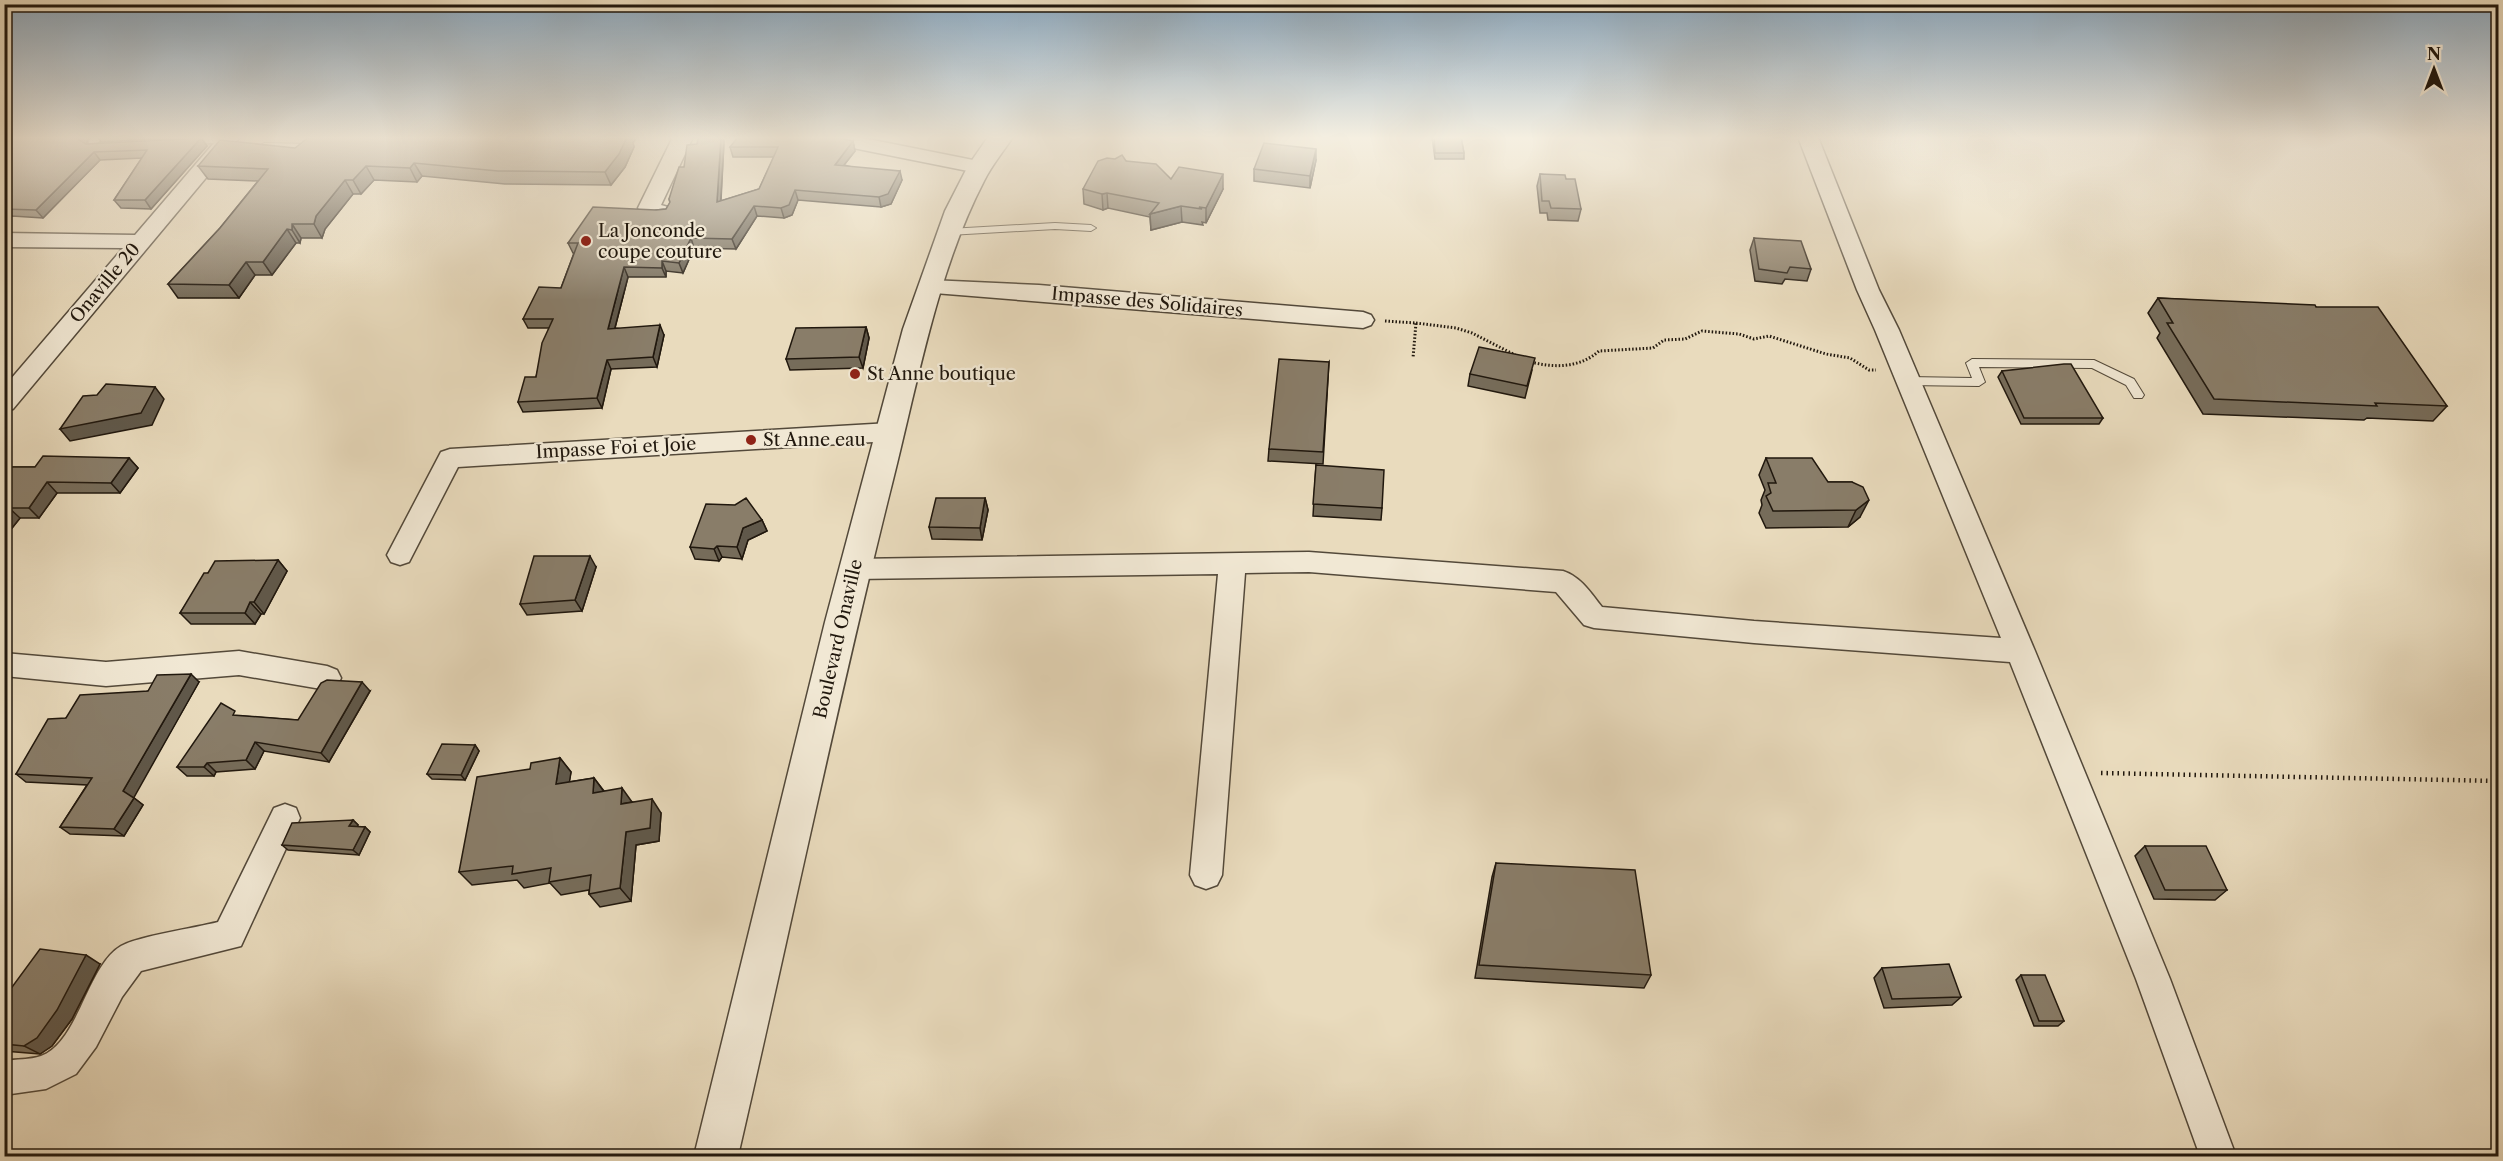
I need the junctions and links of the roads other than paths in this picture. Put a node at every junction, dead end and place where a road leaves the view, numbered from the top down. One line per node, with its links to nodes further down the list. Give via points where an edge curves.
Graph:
1 (186, 191): 9 (street, Onaville 20)
2 (657, 191): 5 (street, via 649,208)
3 (966, 191): 7 (street, Boulevard Onaville)
4 (1830, 191): 12 (street)
5 (661, 212)
6 (1091, 228): 7 (lane, via 1055,226)
7 (949, 232): 10 (street, Boulevard Onaville)
8 (4, 240): 9 (street)
9 (140, 242): 13 (street, Onaville 20)
10 (930, 287): 11 (street, Impasse des Solidaires, via 1044,292); 15 (street, Boulevard Onaville)
11 (1364, 320)
12 (1905, 377): 14 (lane, via 1979,382 1972,363 2094,364 2130,382); 19 (street)
13 (9, 392)
14 (2138, 395)
15 (890, 432): 16 (street, Impasse Foi et Joie, via 450,458); 18 (street, Boulevard Onaville)
16 (400, 555)
17 (1232, 563): 18 (street); 19 (street, via 1309,562 1563,582 1594,617); 23 (street)
18 (854, 569): 25 (street, Boulevard Onaville)
19 (2021, 651): 26 (street, via 2153,979)
20 (4, 664): 21 (street, via 106,674 239,663)
21 (327, 678)
22 (285, 818): 24 (street, via 229,935 131,958 119,969 75,1050 62,1064 48,1071)
23 (1206, 875)
24 (4, 1078)
25 (716, 1156)
26 (2218, 1156)

